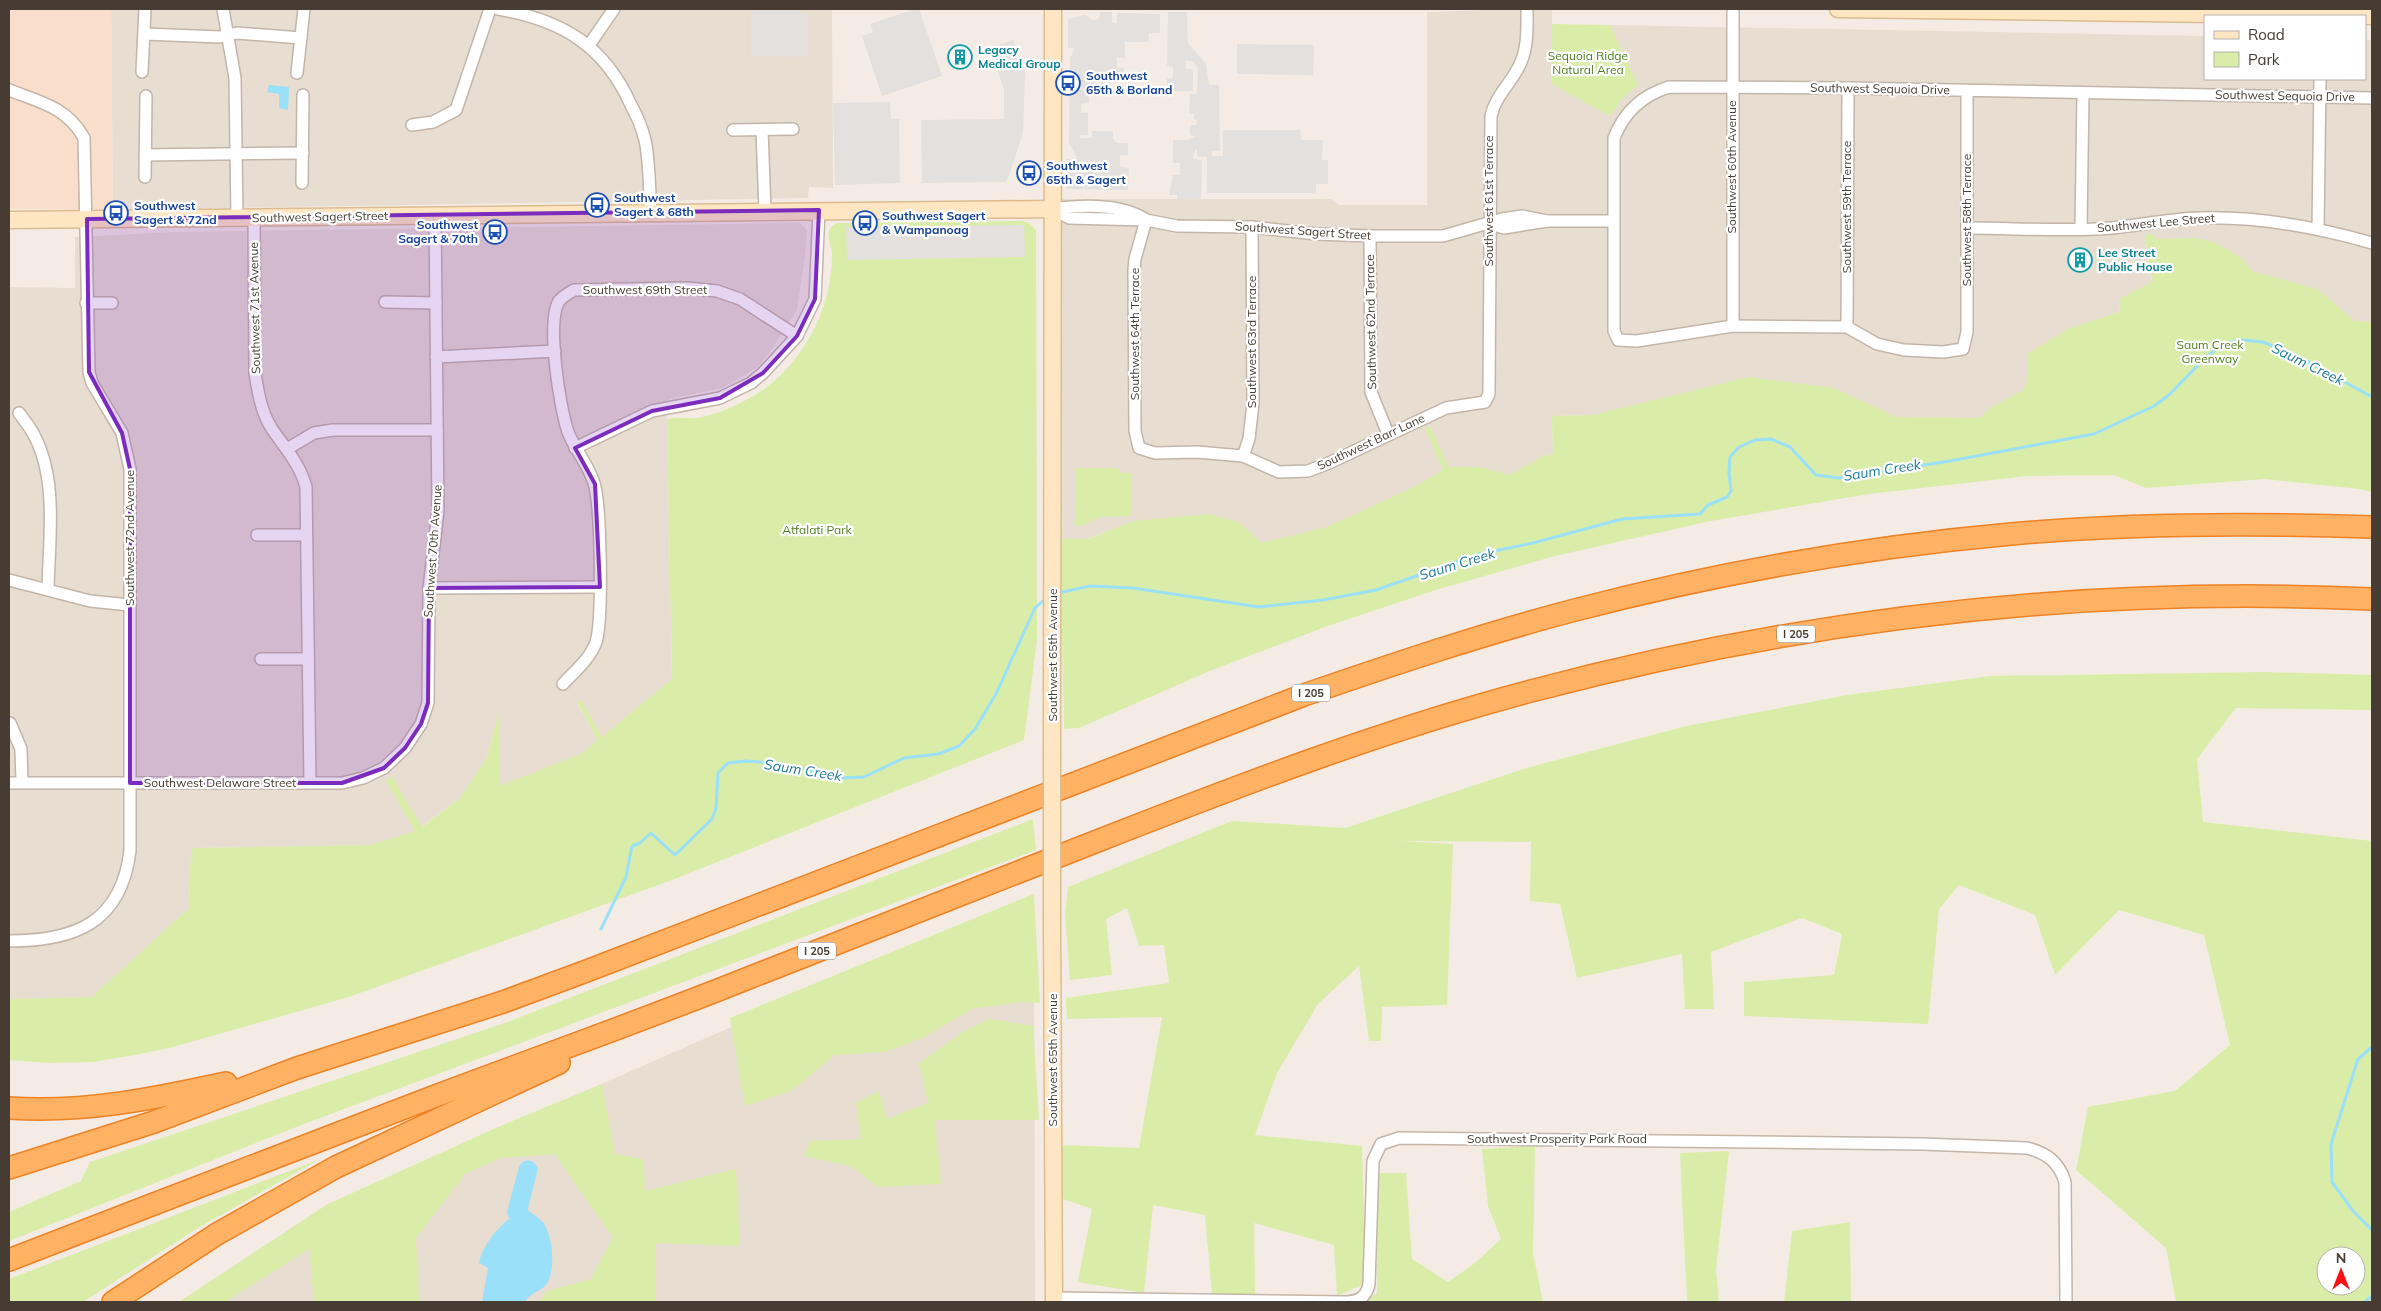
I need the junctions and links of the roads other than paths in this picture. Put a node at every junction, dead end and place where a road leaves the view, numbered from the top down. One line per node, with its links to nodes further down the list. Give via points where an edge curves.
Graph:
1 (145, 9): 13 (street)
2 (223, 9): 14 (street)
3 (304, 9): 15 (street)
4 (490, 9): 29 (street, via 456,110 433,122)
5 (498, 9): 16 (street, via 520,12 551,23)
6 (614, 9): 16 (street)
7 (1053, 9): 39 (main road, Southwest 65th Avenue)
8 (1527, 9): 49 (street, Southwest 61st Terrace, via 1521,63 1498,96 1491,116)
9 (1733, 9): 20 (street, Southwest 60th Avenue)
10 (1838, 9): 11 (main road)
11 (2066, 10): 12 (main road)
12 (2278, 15)
13 (144, 34): 14 (street); 17 (street)
14 (228, 35): 15 (street); 34 (street, via 235,78)
15 (301, 38): 18 (street)
16 (589, 45): 41 (street, via 622,85 640,122 648,161)
17 (142, 72)
18 (297, 73)
19 (2320, 80): 27 (street)
20 (1731, 86): 21 (street, Southwest Sequoia Drive); 48 (street, Southwest Sequoia Drive, via 1669,87 1646,97 1625,116 1614,145); 60 (street, Southwest 60th Avenue)
21 (1848, 88): 23 (street, Southwest Sequoia Drive); 61 (street, Southwest 59th Terrace)
22 (9, 90): 45 (street, Southwest 72nd Avenue, via 54,107 75,122 84,138)
23 (1967, 90): 24 (street, Southwest Sequoia Drive); 51 (street, Southwest 58th Terrace)
24 (2083, 93): 27 (street, Southwest Sequoia Drive); 52 (street)
25 (303, 95): 33 (street)
26 (146, 96): 35 (street)
27 (2320, 97): 28 (street, Southwest Sequoia Drive); 53 (street)
28 (2372, 98)
29 (412, 125)
30 (793, 129): 32 (street)
31 (734, 130): 32 (street)
32 (762, 130): 40 (street)
33 (302, 153): 34 (street); 37 (street)
34 (236, 154): 35 (street); 43 (street)
35 (146, 155): 36 (street)
36 (145, 177)
37 (302, 183)
38 (819, 210): 39 (main road, Southwest Sagert Street); 40 (main road, Southwest Sagert Street); 62 (street, via 816,299)
39 (1052, 210): 47 (street, Southwest Sagert Street, via 1069,218); 96 (main road, Southwest 65th Avenue, bridge)
40 (766, 211): 41 (main road, Southwest Sagert Street)
41 (650, 213): 42 (main road, Southwest Sagert Street)
42 (435, 215): 44 (main road, Southwest Sagert Street); 59 (street, Southwest 70th Avenue)
43 (237, 218): 44 (main road, Southwest Sagert Street); 45 (main road, Southwest Sagert Street)
44 (254, 218): 71 (street, Southwest 71st Avenue, via 255,373 263,410 271,428)
45 (87, 219): 46 (main road, Southwest Sagert Street); 57 (street, Southwest 72nd Avenue)
46 (9, 220)
47 (1146, 220): 50 (street, Southwest Sagert Street, via 1177,226); 70 (street, Southwest 64th Terrace, via 1134,270 1135,432)
48 (1613, 221): 49 (street, Southwest Sagert Street, via 1547,222 1504,228); 60 (street, Southwest Sequoia Drive, via 1614,331 1618,340 1637,341)
49 (1489, 224): 54 (street, Southwest Sagert Street, via 1443,236); 65 (street, Southwest 61st Terrace, via 1489,394)
50 (1252, 227): 54 (street, Southwest Sagert Street); 72 (street, Southwest 63rd Terrace, via 1253,403 1249,439)
51 (1967, 228): 52 (street, Southwest Lee Street); 61 (street, Southwest 58th Terrace, via 1967,332 1963,349 1943,352 1904,350 1878,344)
52 (2081, 228): 53 (street, Southwest Lee Street, via 2224,218)
53 (2318, 229): 55 (street, Southwest Lee Street)
54 (1370, 236): 68 (street, Southwest 62nd Terrace, via 1371,392)
55 (2372, 243)
56 (385, 302): 59 (street)
57 (86, 303): 58 (street); 81 (street, Southwest 72nd Avenue, via 88,372 122,433 130,469)
58 (112, 303)
59 (436, 303): 64 (street, Southwest 70th Avenue)
60 (1733, 326): 61 (street)
61 (1847, 327)
62 (796, 336): 63 (street, Southwest 69th Street, via 740,299 717,291 687,288 574,290 559,302); 69 (street, via 763,373 736,391 720,398 652,411)
63 (555, 351): 64 (street); 69 (street, Southwest 69th Street, via 559,398)
64 (436, 357): 67 (street, Southwest 70th Avenue)
65 (1485, 402): 68 (street, Southwest Barr Lane, via 1446,408)
66 (19, 413): 79 (street, via 34,435 46,467 50,510)
67 (437, 430): 71 (street, via 333,430 314,433); 78 (street, Southwest 70th Avenue, via 438,511)
68 (1388, 434): 72 (street, Southwest Barr Lane, via 1308,471 1279,472)
69 (575, 448): 77 (street, Southwest 69th Street, via 595,484)
70 (1139, 448): 72 (street, Southwest Barr Lane, via 1155,453)
71 (287, 449): 75 (street, Southwest 71st Avenue, via 303,473)
72 (1243, 456)
73 (2372, 527): 92 (highway, I 205, via 2198,525 2011,534 1800,562 1576,610 1412,658 1304,695 593,969 503,1002)
74 (257, 535): 75 (street)
75 (306, 535): 83 (street, Southwest 71st Avenue)
76 (9, 580): 79 (street)
77 (600, 587): 78 (street); 84 (street, Southwest 69th Street, via 596,642 590,655)
78 (429, 588): 89 (street, Southwest 70th Avenue, via 428,703 421,724 405,748 384,768 363,778)
79 (48, 590): 81 (street, via 101,603)
80 (2372, 600): 91 (highway, I 205, via 2244,596 2022,605 1846,626 1643,664 1470,708 1247,783)
81 (130, 605): 88 (street, Southwest 72nd Avenue)
82 (261, 659): 83 (street)
83 (308, 659): 89 (street, Southwest 71st Avenue)
84 (564, 684)
85 (10, 723): 87 (street, via 21,749)
86 (9, 782): 87 (street, Southwest Delaware Street)
87 (22, 782): 88 (street, Southwest Delaware Street)
88 (130, 783): 89 (street, Southwest Delaware Street); 90 (street, Southwest 72nd Avenue, via 128,866 109,906 89,924 61,937)
89 (310, 783)
90 (9, 941)
91 (697, 999): 95 (highway); 97 (highway, via 336,1167 218,1234)
92 (297, 1068): 93 (highway, via 110,1106); 94 (highway, via 154,1122)
93 (9, 1108)
94 (9, 1168)
95 (9, 1260)
96 (1054, 1300): 98 (street, Southwest Prosperity Park Road, via 1359,1300 1367,1293 1369,1284 1373,1161 1380,1144 1399,1138 2028,1148 2051,1158 2065,1182)
97 (113, 1302)
98 (2066, 1302)

